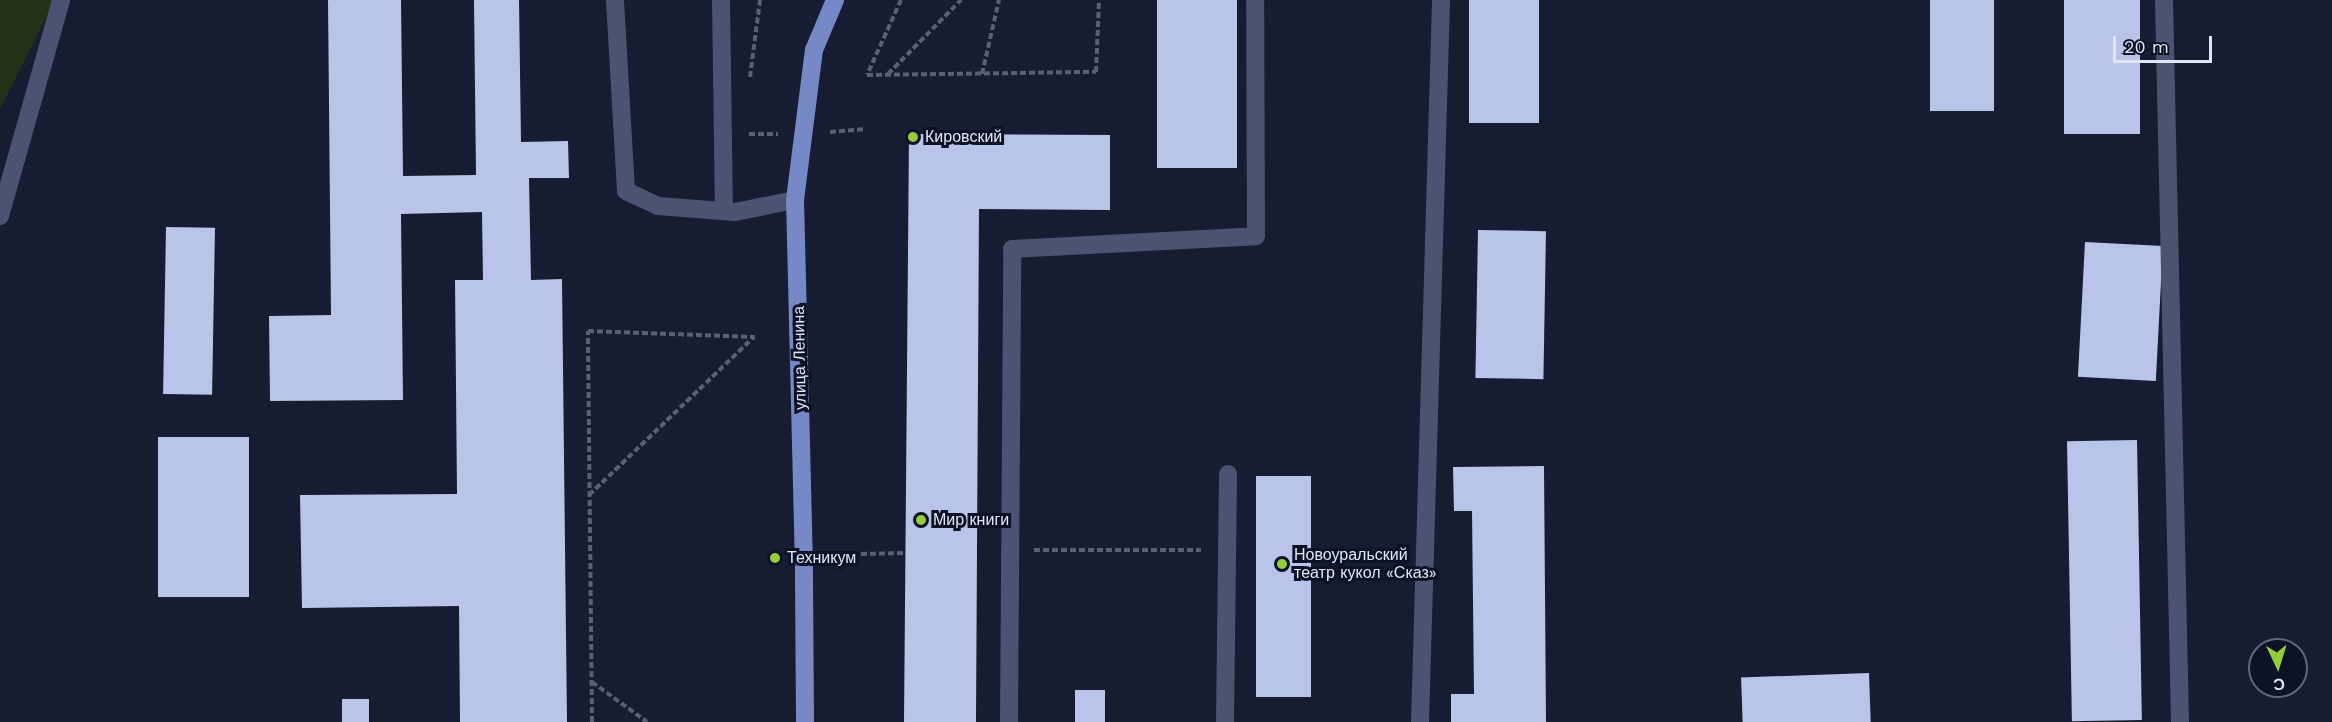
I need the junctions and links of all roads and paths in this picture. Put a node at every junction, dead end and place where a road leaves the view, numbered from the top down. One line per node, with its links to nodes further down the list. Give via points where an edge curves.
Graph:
1 (61, 0): 21 (street)
2 (615, 0): 20 (street, via 626,191 658,206)
3 (721, 0): 20 (street)
4 (760, 0): 15 (path)
5 (835, 0): 17 (main road, улица Ленина, via 814,50)
6 (901, 0): 14 (path, via 867,75)
7 (961, 0): 14 (path)
8 (999, 0): 13 (path)
9 (1098, 0): 13 (path, via 1096,72)
10 (1255, 0): 24 (street, via 1256,236 1012,249)
11 (1441, 0): 34 (street)
12 (2164, 0): 35 (street)
13 (982, 74): 14 (path)
14 (887, 75)
15 (750, 78)
16 (865, 129): 17 (path)
17 (802, 134): 18 (path); 19 (main road, улица Ленина)
18 (743, 135)
19 (795, 200): 20 (street, via 735,212); 31 (main road, улица Ленина)
20 (724, 210)
21 (0, 216)
22 (1228, 474): 25 (street)
23 (590, 495): 23 (path, via 639,447 755,337 588,331); 28 (path)
24 (1010, 550): 25 (path); 32 (street)
25 (1228, 550): 33 (street)
26 (906, 553): 27 (path)
27 (861, 554)
28 (591, 681): 29 (path); 30 (path)
29 (592, 722)
30 (647, 722)
31 (805, 722)
32 (1009, 722)
33 (1225, 722)
34 (1420, 722)
35 (2180, 722)

